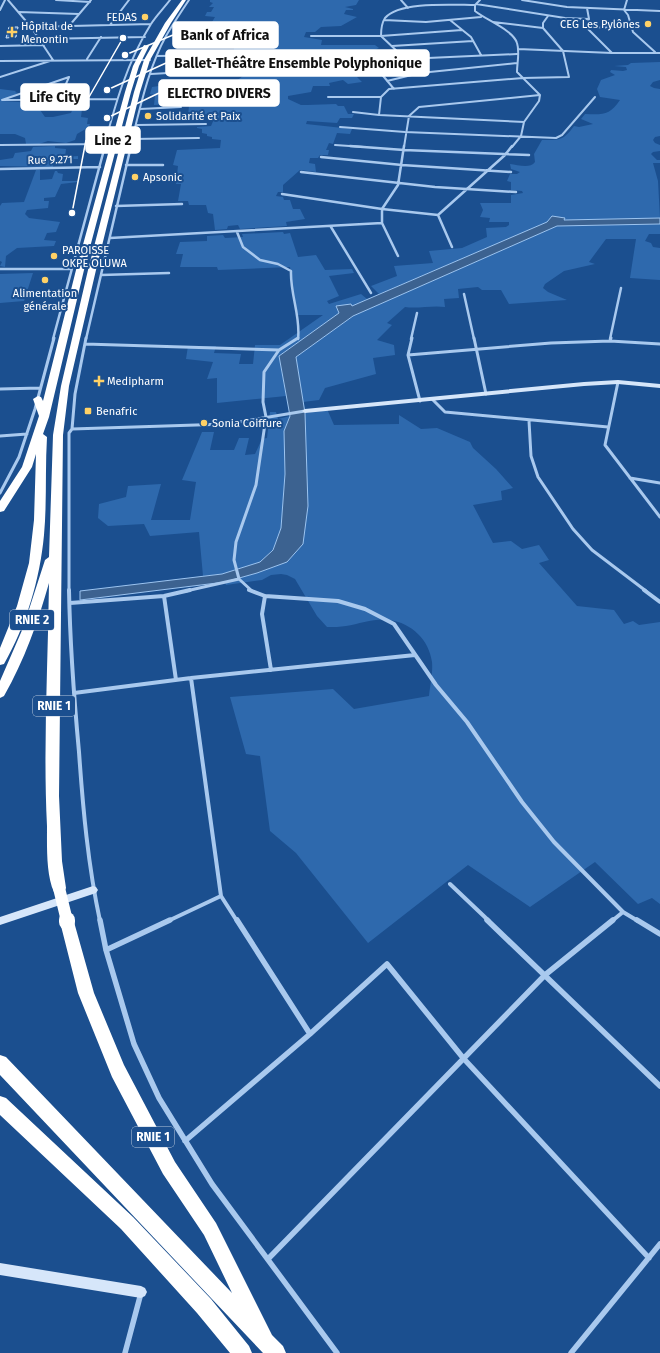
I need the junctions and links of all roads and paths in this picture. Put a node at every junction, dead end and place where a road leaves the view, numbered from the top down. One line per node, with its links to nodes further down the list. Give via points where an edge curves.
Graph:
1 (7, 0): 16 (street); 19 (street)
2 (56, 0): 12 (street)
3 (130, 0): 28 (street)
4 (170, 0): 27 (street)
5 (176, 0): 53 (highway)
6 (184, 0): 54 (highway, RNIE 1, via 168,23)
7 (189, 0): 54 (street)
8 (400, 0): 14 (street)
9 (480, 0): 13 (street)
10 (522, 0): 15 (street)
11 (627, 0): 17 (street)
12 (91, 1): 20 (street)
13 (475, 4): 14 (street); 21 (street); 22 (street, via 475,11)
14 (408, 8): 24 (street, via 391,14)
15 (587, 8): 17 (street); 23 (street)
16 (0, 10)
17 (624, 10): 18 (street); 33 (street)
18 (660, 11)
19 (19, 12): 20 (street); 30 (street)
20 (79, 14): 29 (street)
21 (548, 16): 23 (street); 32 (street)
22 (481, 17): 25 (street); 26 (street)
23 (589, 19): 31 (street)
24 (384, 20): 25 (street); 36 (street, via 380,28)
25 (450, 20): 34 (street)
26 (490, 21): 32 (street); 44 (street, via 515,38)
27 (151, 24): 28 (street); 38 (street)
28 (110, 25): 29 (street)
29 (69, 26): 30 (street)
30 (31, 27): 39 (street)
31 (587, 27): 33 (street); 46 (street)
32 (543, 28): 45 (street)
33 (631, 28): 47 (street)
34 (462, 30): 36 (street); 40 (street)
35 (311, 36): 36 (street)
36 (382, 36): 43 (street)
37 (101, 37): 38 (street); 39 (street); 52 (street)
38 (145, 37): 53 (street)
39 (38, 39): 41 (street)
40 (473, 41): 43 (street); 50 (street)
41 (44, 44): 42 (street); 56 (street)
42 (0, 46)
43 (392, 46): 55 (street)
44 (518, 49): 45 (street); 49 (street)
45 (563, 51): 46 (street); 64 (street, via 569,77)
46 (612, 53): 47 (street)
47 (656, 53): 48 (street)
48 (660, 53)
49 (517, 54): 50 (street); 58 (street)
50 (481, 55): 55 (street)
51 (219, 56): 54 (street)
52 (87, 59): 53 (street); 56 (street)
53 (136, 59): 54 (street); 71 (street, via 127,72); 138 (highway, via 85,248)
54 (153, 59): 62 (street); 150 (highway, RNIE 1, via 137,92 65,386 58,435)
55 (406, 59): 61 (street)
56 (53, 60): 57 (street); 63 (street)
57 (0, 61)
58 (517, 63): 61 (street); 64 (street, via 517,72)
59 (220, 70): 62 (street)
60 (379, 71): 65 (street)
61 (420, 73): 65 (street)
62 (151, 74): 74 (street)
63 (0, 77)
64 (523, 78): 66 (street); 68 (street)
65 (387, 81): 66 (street)
66 (394, 89): 67 (street)
67 (381, 96): 69 (street); 76 (street)
68 (540, 96): 77 (street, via 419,107); 78 (street)
69 (328, 97)
70 (596, 97): 83 (street, via 560,137)
71 (117, 99): 72 (street); 86 (street)
72 (59, 100): 72 (street, via 69,77 2,100 6,100)
73 (181, 107): 74 (street)
74 (140, 109): 80 (street)
75 (354, 112): 76 (street)
76 (379, 115): 77 (street)
77 (409, 116): 78 (street); 82 (street)
78 (524, 122): 83 (street)
79 (206, 124): 80 (street)
80 (136, 125): 85 (street)
81 (340, 127): 82 (street)
82 (405, 132): 83 (street); 89 (street)
83 (520, 136): 90 (street)
84 (200, 138): 85 (street)
85 (132, 139): 93 (street)
86 (106, 144): 87 (street); 96 (street)
87 (0, 145)
88 (335, 145): 89 (street)
89 (404, 150): 90 (street); 95 (street)
90 (505, 155): 91 (street); 98 (street)
91 (529, 156)
92 (320, 157): 95 (street)
93 (126, 165): 94 (street); 106 (street)
94 (164, 165)
95 (402, 165): 98 (street); 101 (street)
96 (100, 167): 97 (street, Rue 9.271); 116 (street)
97 (0, 168)
98 (489, 170): 100 (street); 102 (street)
99 (300, 172): 101 (street)
100 (511, 172)
101 (398, 185): 102 (street); 107 (street)
102 (464, 191): 103 (street); 108 (street)
103 (516, 192)
104 (282, 194): 107 (street)
105 (182, 204): 106 (street)
106 (116, 206): 112 (street)
107 (382, 209): 108 (street); 109 (street)
108 (438, 215): 113 (street)
109 (382, 223): 110 (street); 114 (street)
110 (331, 227): 111 (street); 120 (street)
111 (237, 232): 112 (street); 126 (street, via 243,247 260,260 278,264 291,271 290,284 299,326 298,339)
112 (110, 238): 118 (street)
113 (452, 247)
114 (398, 256)
115 (0, 269): 116 (street)
116 (71, 269): 131 (street)
117 (169, 273): 118 (street)
118 (101, 275): 124 (street)
119 (621, 288): 123 (street)
120 (371, 293)
121 (464, 294): 127 (street)
122 (417, 313): 128 (street)
123 (610, 341): 125 (street); 127 (street)
124 (85, 344): 126 (street); 142 (street, via 75,394)
125 (660, 344)
126 (278, 350): 139 (street, via 264,372 263,402)
127 (476, 350): 128 (street); 133 (street)
128 (408, 355): 136 (street)
129 (618, 382): 130 (street); 133 (street); 141 (street)
130 (660, 386)
131 (40, 388): 132 (street); 134 (street)
132 (0, 389)
133 (486, 394): 135 (street)
134 (38, 399): 138 (highway); 143 (street)
135 (432, 399): 136 (street); 140 (street, via 446,412)
136 (420, 401): 137 (street)
137 (305, 411): 139 (street)
138 (44, 416): 148 (highway, via 27,467); 157 (highway, RNIE 2 / RNIE 2, via 37,549 26,596)
139 (266, 417): 142 (street, via 227,424); 151 (street, via 256,485 236,542 234,560)
140 (529, 421): 141 (street); 154 (street, via 531,456 538,477 573,529 592,550)
141 (608, 427): 145 (street, via 605,445)
142 (72, 429): 155 (street, via 69,433 68,449)
143 (27, 434): 144 (street); 147 (street, via 19,457)
144 (0, 436)
145 (630, 478): 146 (street); 149 (street)
146 (660, 483)
147 (0, 493)
148 (0, 509)
149 (660, 517)
150 (55, 544): 161 (highway, RNIE 2 / RNIE 2, via 40,598); 182 (highway, RNIE 1, bridge, via 52,796 56,861 59,888 86,993 118,1071 169,1168 210,1229)
151 (239, 579): 152 (street); 153 (street, via 249,590)
152 (164, 596): 155 (street); 160 (street)
153 (264, 596): 156 (street, via 338,601 365,609 394,624); 158 (street, via 262,614)
154 (660, 602)
155 (70, 603): 162 (street)
156 (415, 655): 158 (street); 166 (street, via 554,842)
157 (0, 661)
158 (271, 670): 159 (street)
159 (191, 678): 160 (street); 165 (street)
160 (176, 680): 162 (street)
161 (0, 693)
162 (74, 693): 164 (street, via 85,833)
163 (450, 884): 170 (street)
164 (93, 890): 167 (street); 169 (street)
165 (222, 896): 169 (street); 171 (street)
166 (623, 912): 168 (street); 170 (street)
167 (0, 921)
168 (660, 934)
169 (106, 950): 176 (street, via 134,1044 159,1098)
170 (545, 975): 172 (street); 174 (street)
171 (310, 1034): 172 (street, via 387,964); 176 (street)
172 (464, 1059): 178 (street); 179 (street)
173 (0, 1063): 182 (highway)
174 (660, 1086)
175 (0, 1104): 184 (highway, via 127,1223 204,1306)
176 (185, 1142): 179 (street, via 212,1184)
177 (660, 1244): 178 (street)
178 (649, 1258): 186 (street)
179 (268, 1259): 185 (street)
180 (0, 1269): 181 (street)
181 (141, 1292): 183 (street)
182 (270, 1347)
183 (125, 1353)
184 (242, 1353)
185 (337, 1353)
186 (571, 1353)

